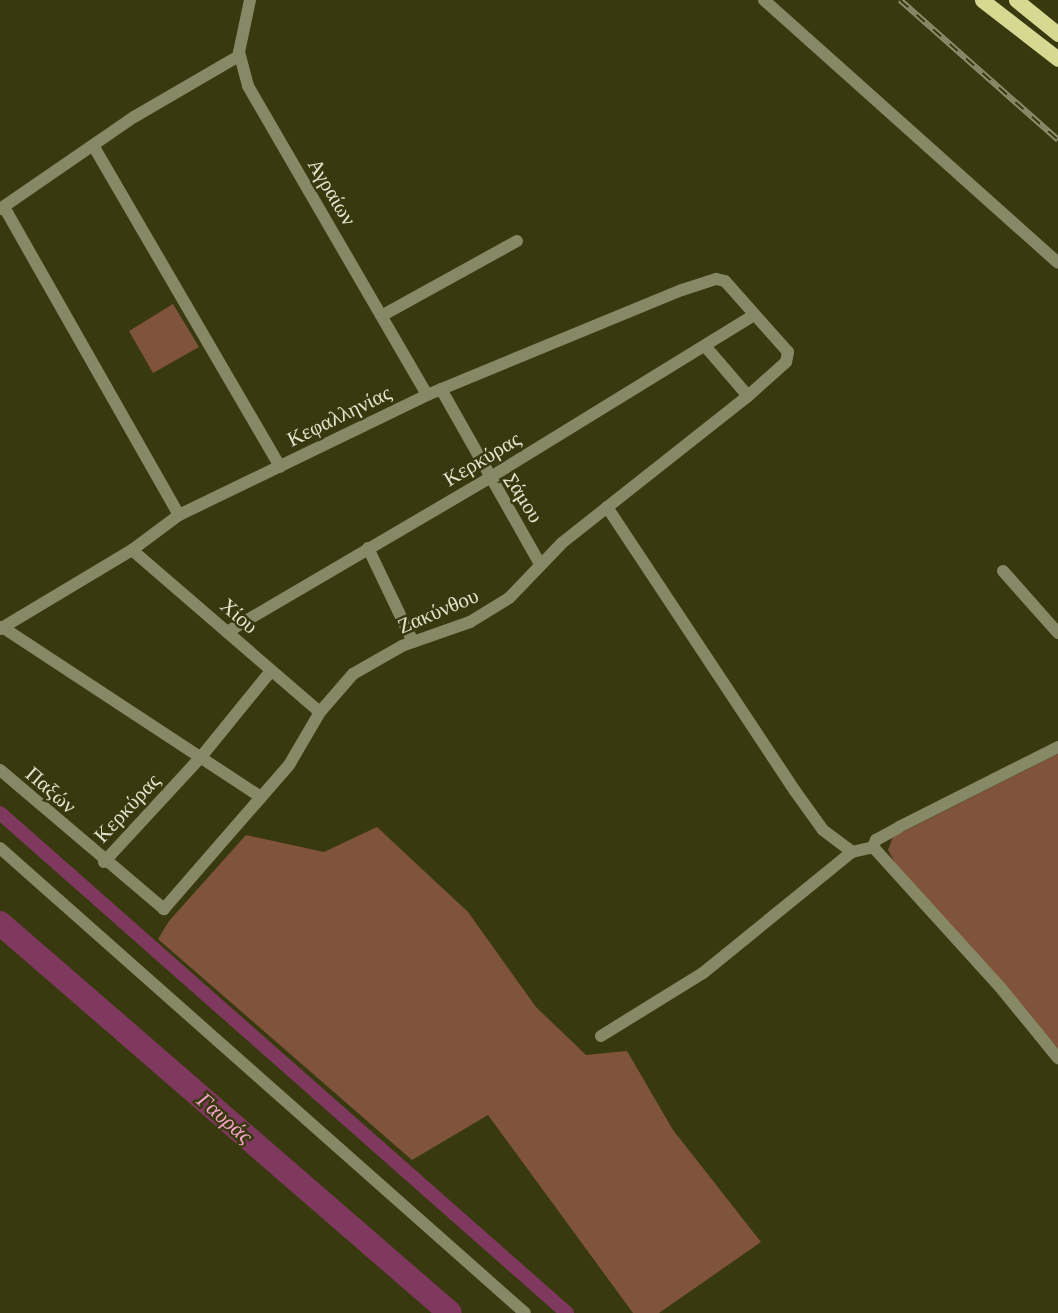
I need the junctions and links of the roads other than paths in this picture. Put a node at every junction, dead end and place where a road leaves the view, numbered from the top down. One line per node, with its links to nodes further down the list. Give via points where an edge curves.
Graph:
1 (250, 0): 6 (street, Αγραίων)
2 (764, 0): 11 (street)
3 (982, 0): 7 (main road)
4 (1016, 0): 5 (main road)
5 (1058, 34)
6 (239, 56): 8 (street, via 164,98); 12 (street, Αγραίων, via 248,86 285,153)
7 (1058, 59)
8 (94, 147): 9 (street); 18 (street)
9 (2, 208): 21 (street)
10 (517, 241): 12 (street)
11 (1058, 263)
12 (383, 315): 16 (street, Αγραίων)
13 (754, 315): 14 (street, Κερκύρας); 15 (street, Κεφαλληνίας, via 725,281 716,279 630,310); 17 (street, Ζακύνθου, via 788,352 786,362)
14 (705, 346): 17 (street); 19 (street, Κερκύρας)
15 (441, 389): 16 (street, Κεφαλληνίας); 19 (street, Σάμου)
16 (427, 395): 18 (street, Κεφαλληνίας)
17 (748, 396): 20 (street, Ζακύνθου)
18 (280, 467): 21 (street, Κεφαλληνίας)
19 (489, 478): 22 (street, Κερκύρας); 24 (street, Σάμου)
20 (607, 507): 24 (street, Ζακύνθου); 38 (street, via 805,805 823,830)
21 (179, 515): 23 (street, Κεφαλληνίας)
22 (368, 548): 27 (street, Κερκύρας); 29 (street)
23 (132, 550): 26 (street, Κεφαλληνίας); 27 (street, Χίου)
24 (540, 564): 29 (street, Ζακύνθου, via 509,598 486,614)
25 (1003, 571): 28 (street)
26 (1, 628): 33 (street)
27 (227, 632): 30 (street, Χίου)
28 (1058, 633)
29 (413, 642): 31 (street, Ζακύνθου, via 353,674)
30 (271, 671): 31 (street, Χίου); 33 (street, Κερκύρας)
31 (320, 712): 35 (street, Ζακύνθου, via 289,765)
32 (1058, 747): 36 (street, via 899,827 877,840)
33 (201, 758): 35 (street); 39 (street, Κερκύρας)
34 (0, 770): 39 (street, Παξών)
35 (261, 797): 40 (street, Ζακύνθου, via 167,907)
36 (873, 847): 38 (street); 42 (street, via 1006,994)
37 (0, 848): 43 (street)
38 (852, 852): 41 (street, via 703,973)
39 (104, 862): 40 (street, Παξών)
40 (160, 908)
41 (601, 1036)
42 (1058, 1058)
43 (525, 1313)

